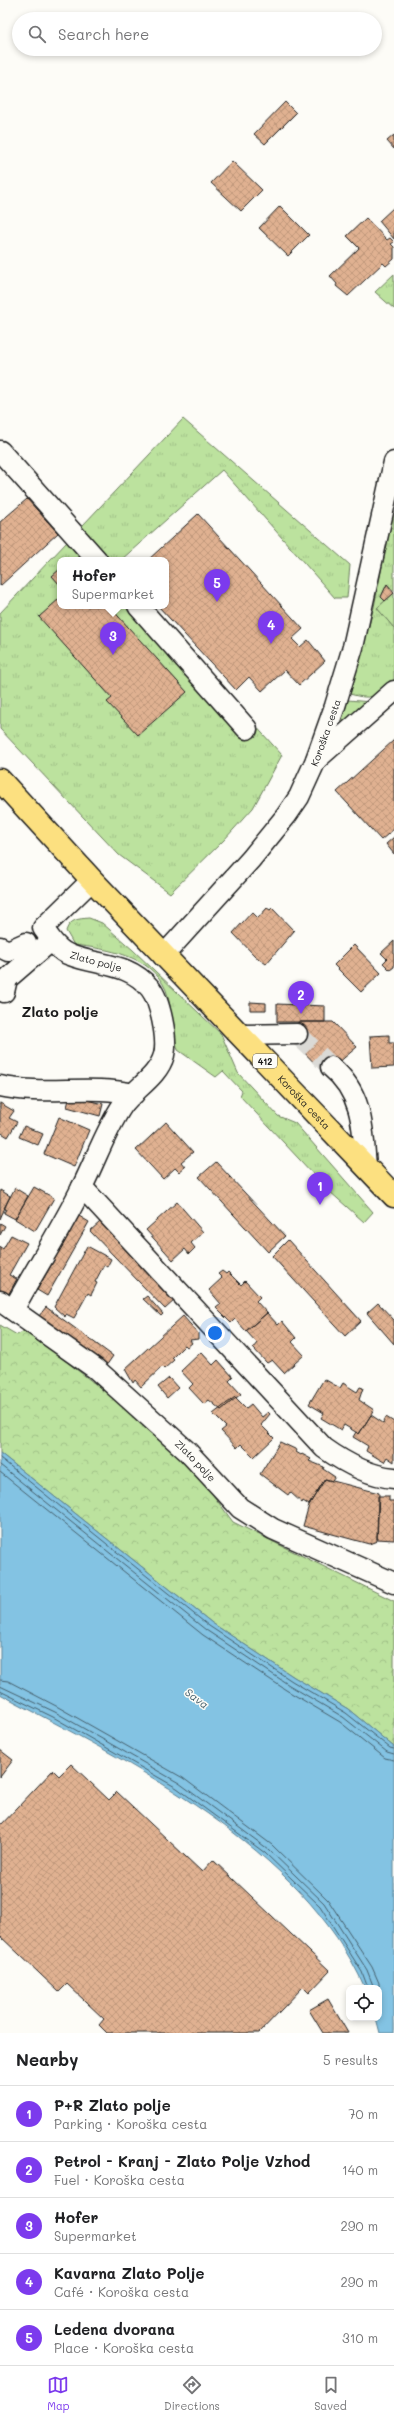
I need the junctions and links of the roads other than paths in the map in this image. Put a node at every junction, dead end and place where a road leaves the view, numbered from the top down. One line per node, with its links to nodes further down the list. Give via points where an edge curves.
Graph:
1 (0, 451): 3 (street)
2 (394, 462): 7 (street, Koroška cesta, via 353,647)
3 (94, 557)
4 (141, 609): 6 (street)
5 (394, 691): 7 (street)
6 (247, 728)
7 (315, 762): 13 (street, Koroška cesta, via 299,797 286,816)
8 (0, 780): 9 (main road, Koroška cesta / 412)
9 (92, 880): 10 (street, via 43,928); 13 (main road, Koroška cesta / 412)
10 (51, 941): 14 (street, via 7,979); 19 (street, Zlato polje, via 69,955 109,963 130,971 150,988 158,1004 166,1046 163,1057 147,1081)
11 (26, 943): 12 (street, via 8,951)
12 (0, 947)
13 (164, 956): 16 (main road, Koroška cesta / 412)
14 (4, 992)
15 (297, 1034): 16 (street)
16 (240, 1035): 20 (main road, Koroška cesta / 412)
17 (331, 1067): 20 (street, via 342,1076 355,1096 362,1119)
18 (0, 1086): 19 (street, via 28,1091 113,1090)
19 (134, 1094): 21 (street, Zlato polje, via 122,1106)
20 (366, 1167): 22 (main road, Koroška cesta / 412)
21 (82, 1187): 23 (street, Zlato polje); 24 (street, via 324,1448 362,1470)
22 (394, 1196)
23 (7, 1305): 25 (street, Zlato polje, via 96,1369 187,1451 240,1508 273,1528)
24 (394, 1478)
25 (394, 1583)

